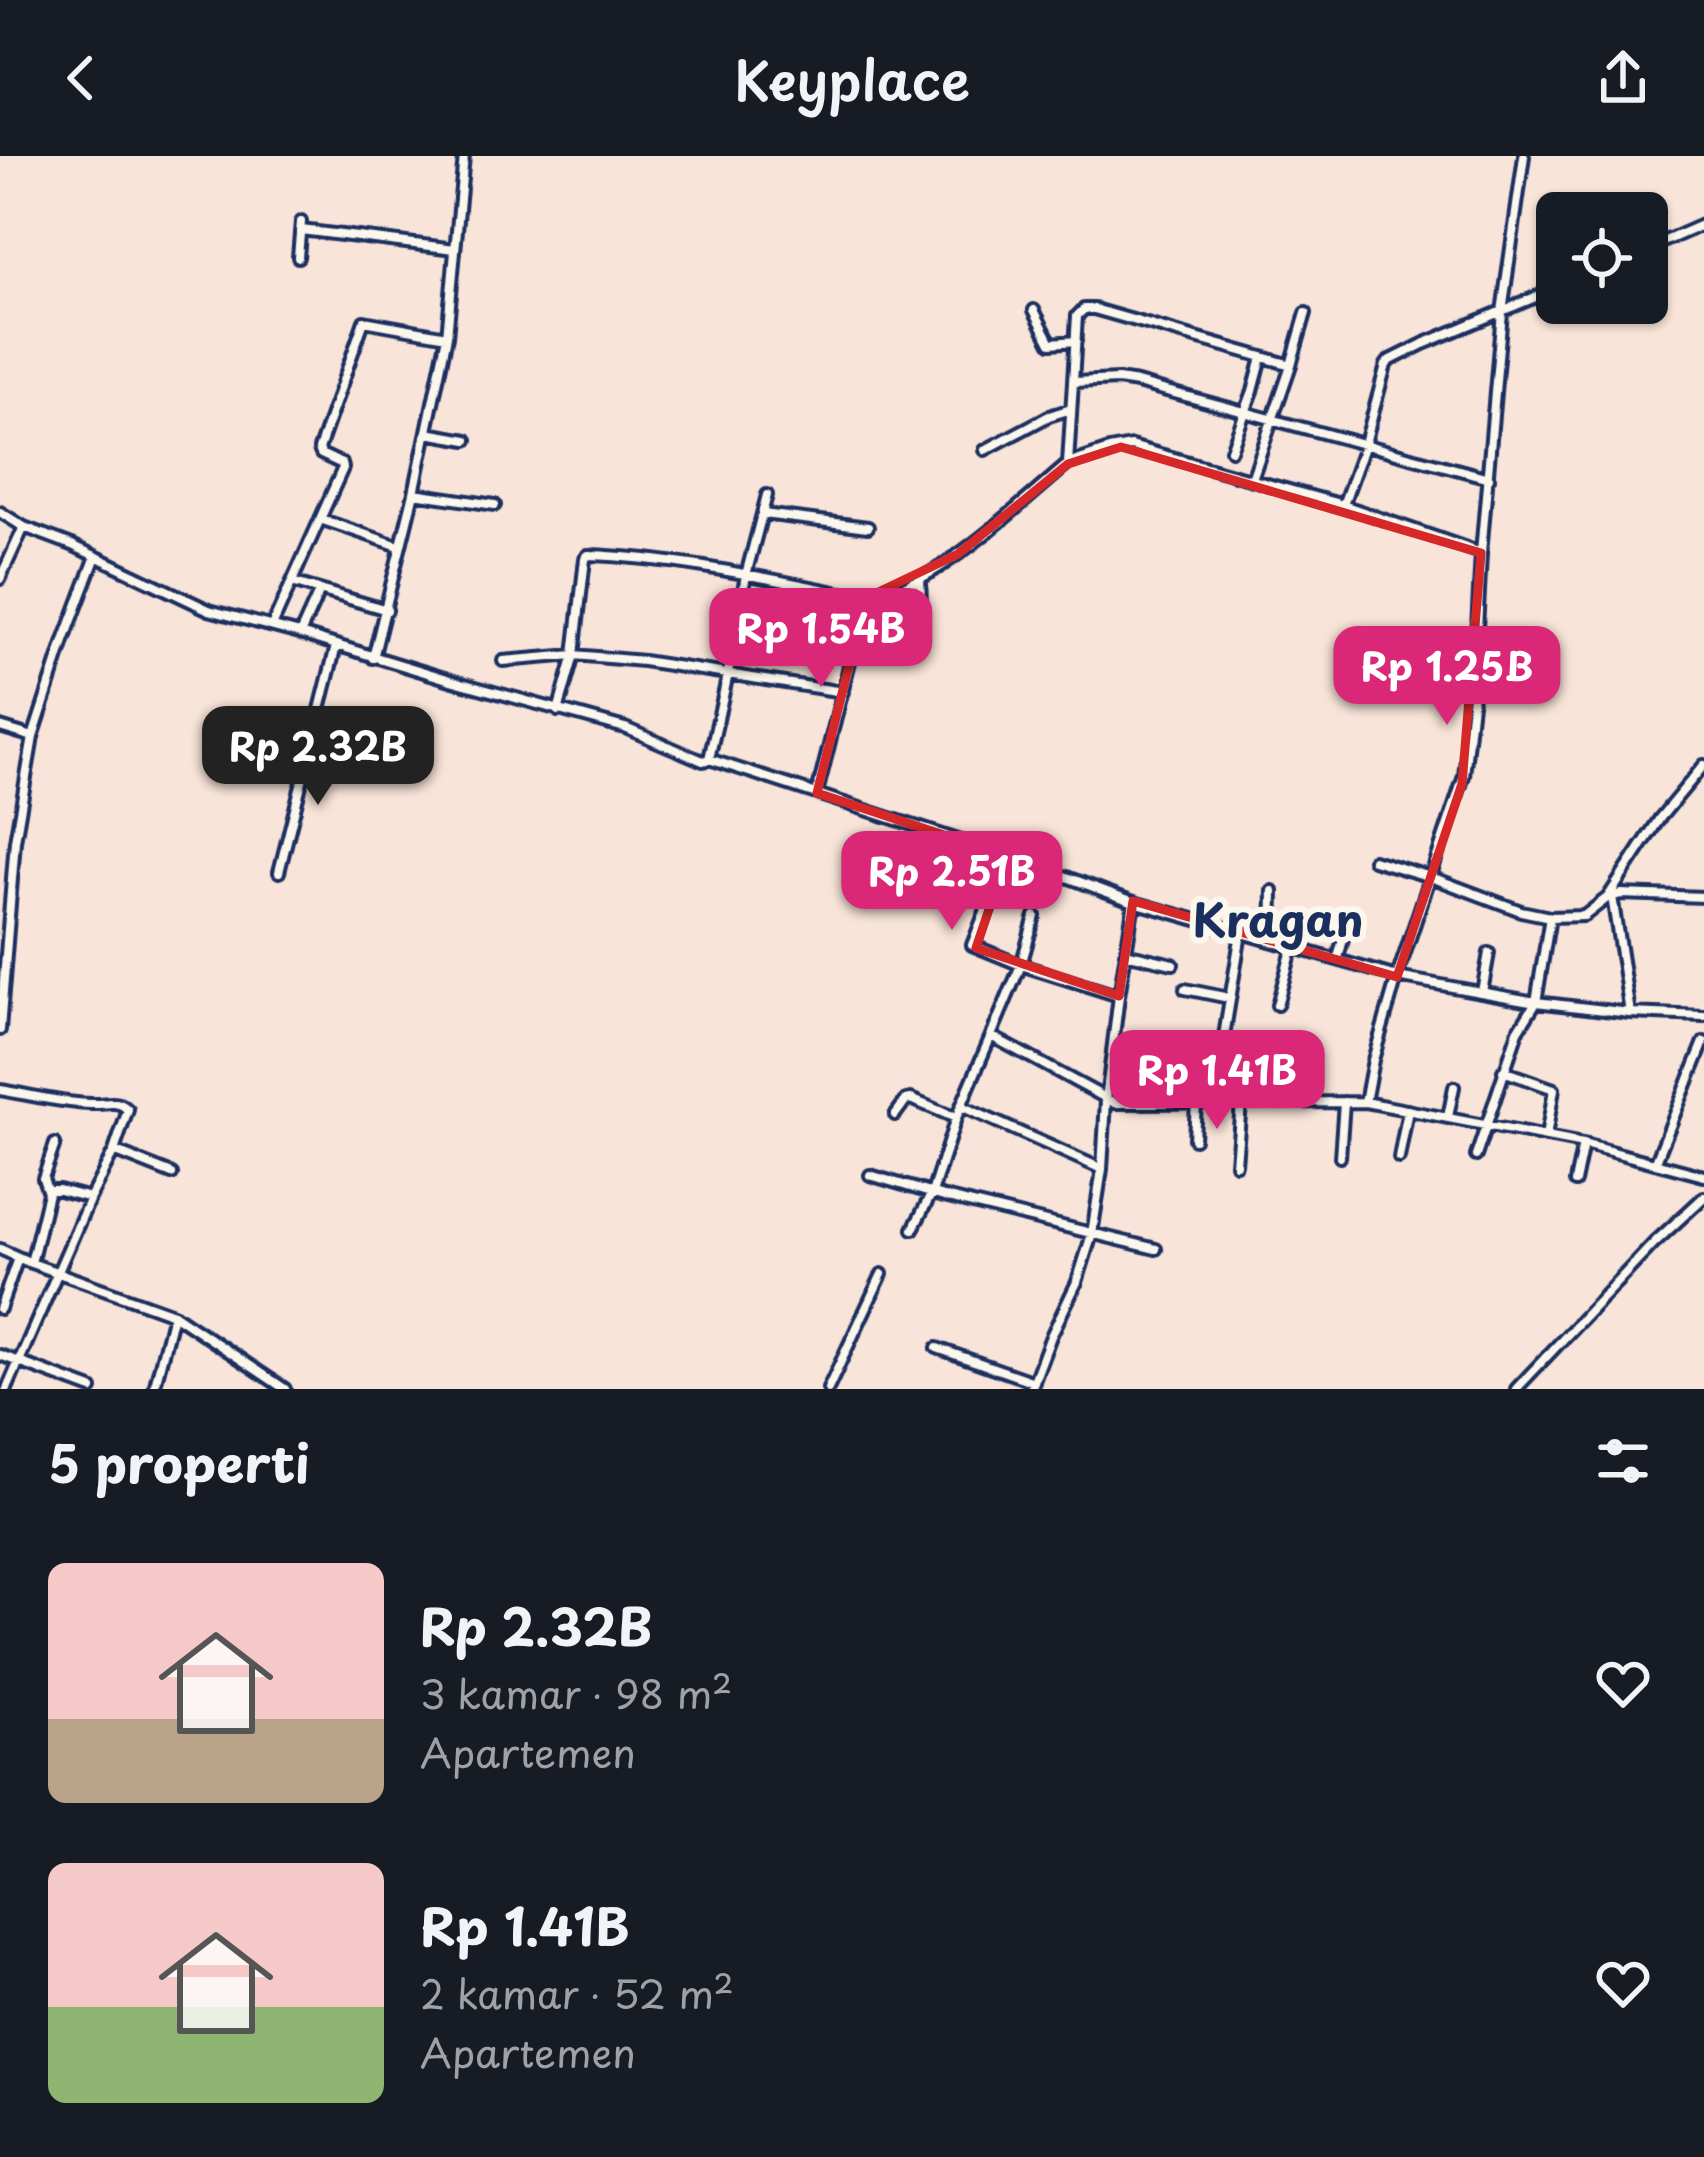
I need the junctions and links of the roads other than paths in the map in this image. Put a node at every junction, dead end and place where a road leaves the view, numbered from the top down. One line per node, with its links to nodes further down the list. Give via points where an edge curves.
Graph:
1 (464, 156): 5 (street)
2 (1524, 156): 9 (street)
3 (1704, 224): 4 (street)
4 (1668, 240)
5 (455, 249): 6 (street, via 301,226); 11 (street)
6 (298, 257)
7 (1536, 297): 9 (street)
8 (1034, 310): 12 (street, via 1051,344)
9 (1502, 312): 21 (street, via 1389,362); 25 (street)
10 (1306, 313): 14 (street)
11 (447, 336): 19 (street); 33 (street, via 364,321 319,449 344,466)
12 (1076, 341): 13 (street, via 1077,316 1089,308); 15 (street)
13 (1262, 357): 14 (street); 17 (street)
14 (1291, 365): 18 (street)
15 (1074, 382): 16 (street); 17 (street, via 1125,381)
16 (1071, 409): 22 (street); 24 (street)
17 (1246, 413): 18 (street); 23 (street)
18 (1271, 420): 21 (street); 26 (street)
19 (427, 433): 20 (street); 27 (street)
20 (466, 440)
21 (1364, 446): 25 (street); 30 (street)
22 (985, 450)
23 (1231, 450)
24 (1068, 464): 26 (street, via 1131,446); 40 (street)
25 (1489, 478): 37 (street)
26 (1252, 479): 30 (street)
27 (414, 493): 29 (street); 36 (street)
28 (767, 495): 32 (street)
29 (495, 505)
30 (1343, 505): 37 (street)
31 (0, 512): 34 (street)
32 (763, 514): 35 (street); 39 (street)
33 (320, 519): 36 (street); 42 (street)
34 (24, 527): 38 (street); 41 (street)
35 (868, 527)
36 (399, 546): 45 (street)
37 (1480, 553): 64 (street, via 1464,776)
38 (96, 556): 46 (street, via 209,610); 57 (street)
39 (746, 574): 44 (street); 50 (street, via 587,555); 53 (street)
40 (920, 578): 44 (street); 47 (street)
41 (0, 579)
42 (292, 582): 43 (street); 46 (street)
43 (320, 590): 45 (street); 48 (street)
44 (866, 598): 54 (street)
45 (387, 610): 51 (street)
46 (272, 626): 48 (street)
47 (922, 629)
48 (300, 634): 49 (street)
49 (336, 646): 51 (street); 63 (street)
50 (574, 655): 52 (street); 53 (street); 55 (street)
51 (374, 658): 55 (street)
52 (503, 661)
53 (728, 674): 54 (street); 58 (street)
54 (843, 692): 60 (street)
55 (558, 711): 58 (street)
56 (0, 727): 57 (street)
57 (33, 736): 89 (street, via 15,841)
58 (709, 759): 60 (street)
59 (1704, 765): 67 (street)
60 (817, 793): 61 (street)
61 (1007, 856): 68 (street); 79 (street, via 972,943)
62 (1372, 860): 64 (street)
63 (279, 872)
64 (1431, 877): 70 (street); 80 (street)
65 (1274, 890): 73 (street)
66 (1704, 896): 67 (street)
67 (1610, 897): 70 (street, via 1587,915); 87 (street)
68 (1134, 902): 71 (street); 75 (street)
69 (1035, 916): 79 (street)
70 (1550, 917): 85 (street)
71 (1241, 932): 73 (street); 84 (street)
72 (1345, 932): 77 (street)
73 (1272, 940): 74 (street)
74 (1293, 946): 77 (street); 86 (street)
75 (1125, 953): 78 (street); 83 (street)
76 (1489, 953): 82 (street)
77 (1338, 958): 80 (street)
78 (1173, 964)
79 (1021, 965): 83 (street); 90 (street)
80 (1396, 977): 82 (street); 98 (street)
81 (1185, 988): 84 (street)
82 (1482, 992): 85 (street)
83 (1119, 996): 95 (street)
84 (1229, 998): 100 (street)
85 (1535, 1002): 87 (street); 92 (street)
86 (1277, 1005)
87 (1630, 1013): 88 (street)
88 (1704, 1016)
89 (0, 1030)
90 (991, 1036): 95 (street); 101 (street)
91 (1704, 1042): 115 (street)
92 (1503, 1071): 106 (street); 107 (street, via 1554,1089)
93 (1454, 1087): 104 (street)
94 (0, 1090): 111 (street, via 124,1104)
95 (1106, 1100): 99 (street); 117 (street)
96 (1241, 1102): 97 (street); 100 (street); 116 (street)
97 (1344, 1102): 98 (street); 112 (street)
98 (1365, 1102): 102 (street)
99 (1196, 1103): 100 (street); 108 (street)
100 (1213, 1103)
101 (962, 1106): 105 (street); 117 (street)
102 (1408, 1110): 104 (street); 114 (street)
103 (895, 1114): 105 (street, via 911,1099)
104 (1448, 1117): 106 (street)
105 (956, 1118): 123 (street)
106 (1484, 1126): 107 (street); 113 (street)
107 (1546, 1137): 110 (street)
108 (1195, 1139)
109 (55, 1144): 122 (street, via 42,1179)
110 (1583, 1144): 115 (street); 121 (street)
111 (115, 1151): 118 (street); 125 (street)
112 (1340, 1156)
113 (1476, 1156)
114 (1399, 1158)
115 (1656, 1161): 120 (street)
116 (1236, 1164)
117 (1102, 1169): 127 (street)
118 (172, 1174)
119 (870, 1175): 123 (street)
120 (1704, 1175)
121 (1575, 1182)
122 (47, 1190): 125 (street); 131 (street)
123 (932, 1193): 126 (street); 127 (street)
124 (1704, 1197): 145 (street)
125 (90, 1198): 132 (street)
126 (914, 1229)
127 (1092, 1234): 129 (street); 139 (street)
128 (0, 1249): 130 (street)
129 (1156, 1250)
130 (18, 1258): 131 (street); 134 (street)
131 (31, 1264): 132 (street)
132 (58, 1273): 135 (street); 138 (street)
133 (882, 1274): 144 (street)
134 (0, 1309)
135 (173, 1314): 142 (street); 143 (street)
136 (937, 1348): 139 (street)
137 (0, 1354): 138 (street)
138 (20, 1363): 140 (street); 141 (street)
139 (1033, 1386)
140 (7, 1389)
141 (92, 1389)
142 (154, 1389)
143 (285, 1389)
144 (828, 1389)
145 (1516, 1389)

